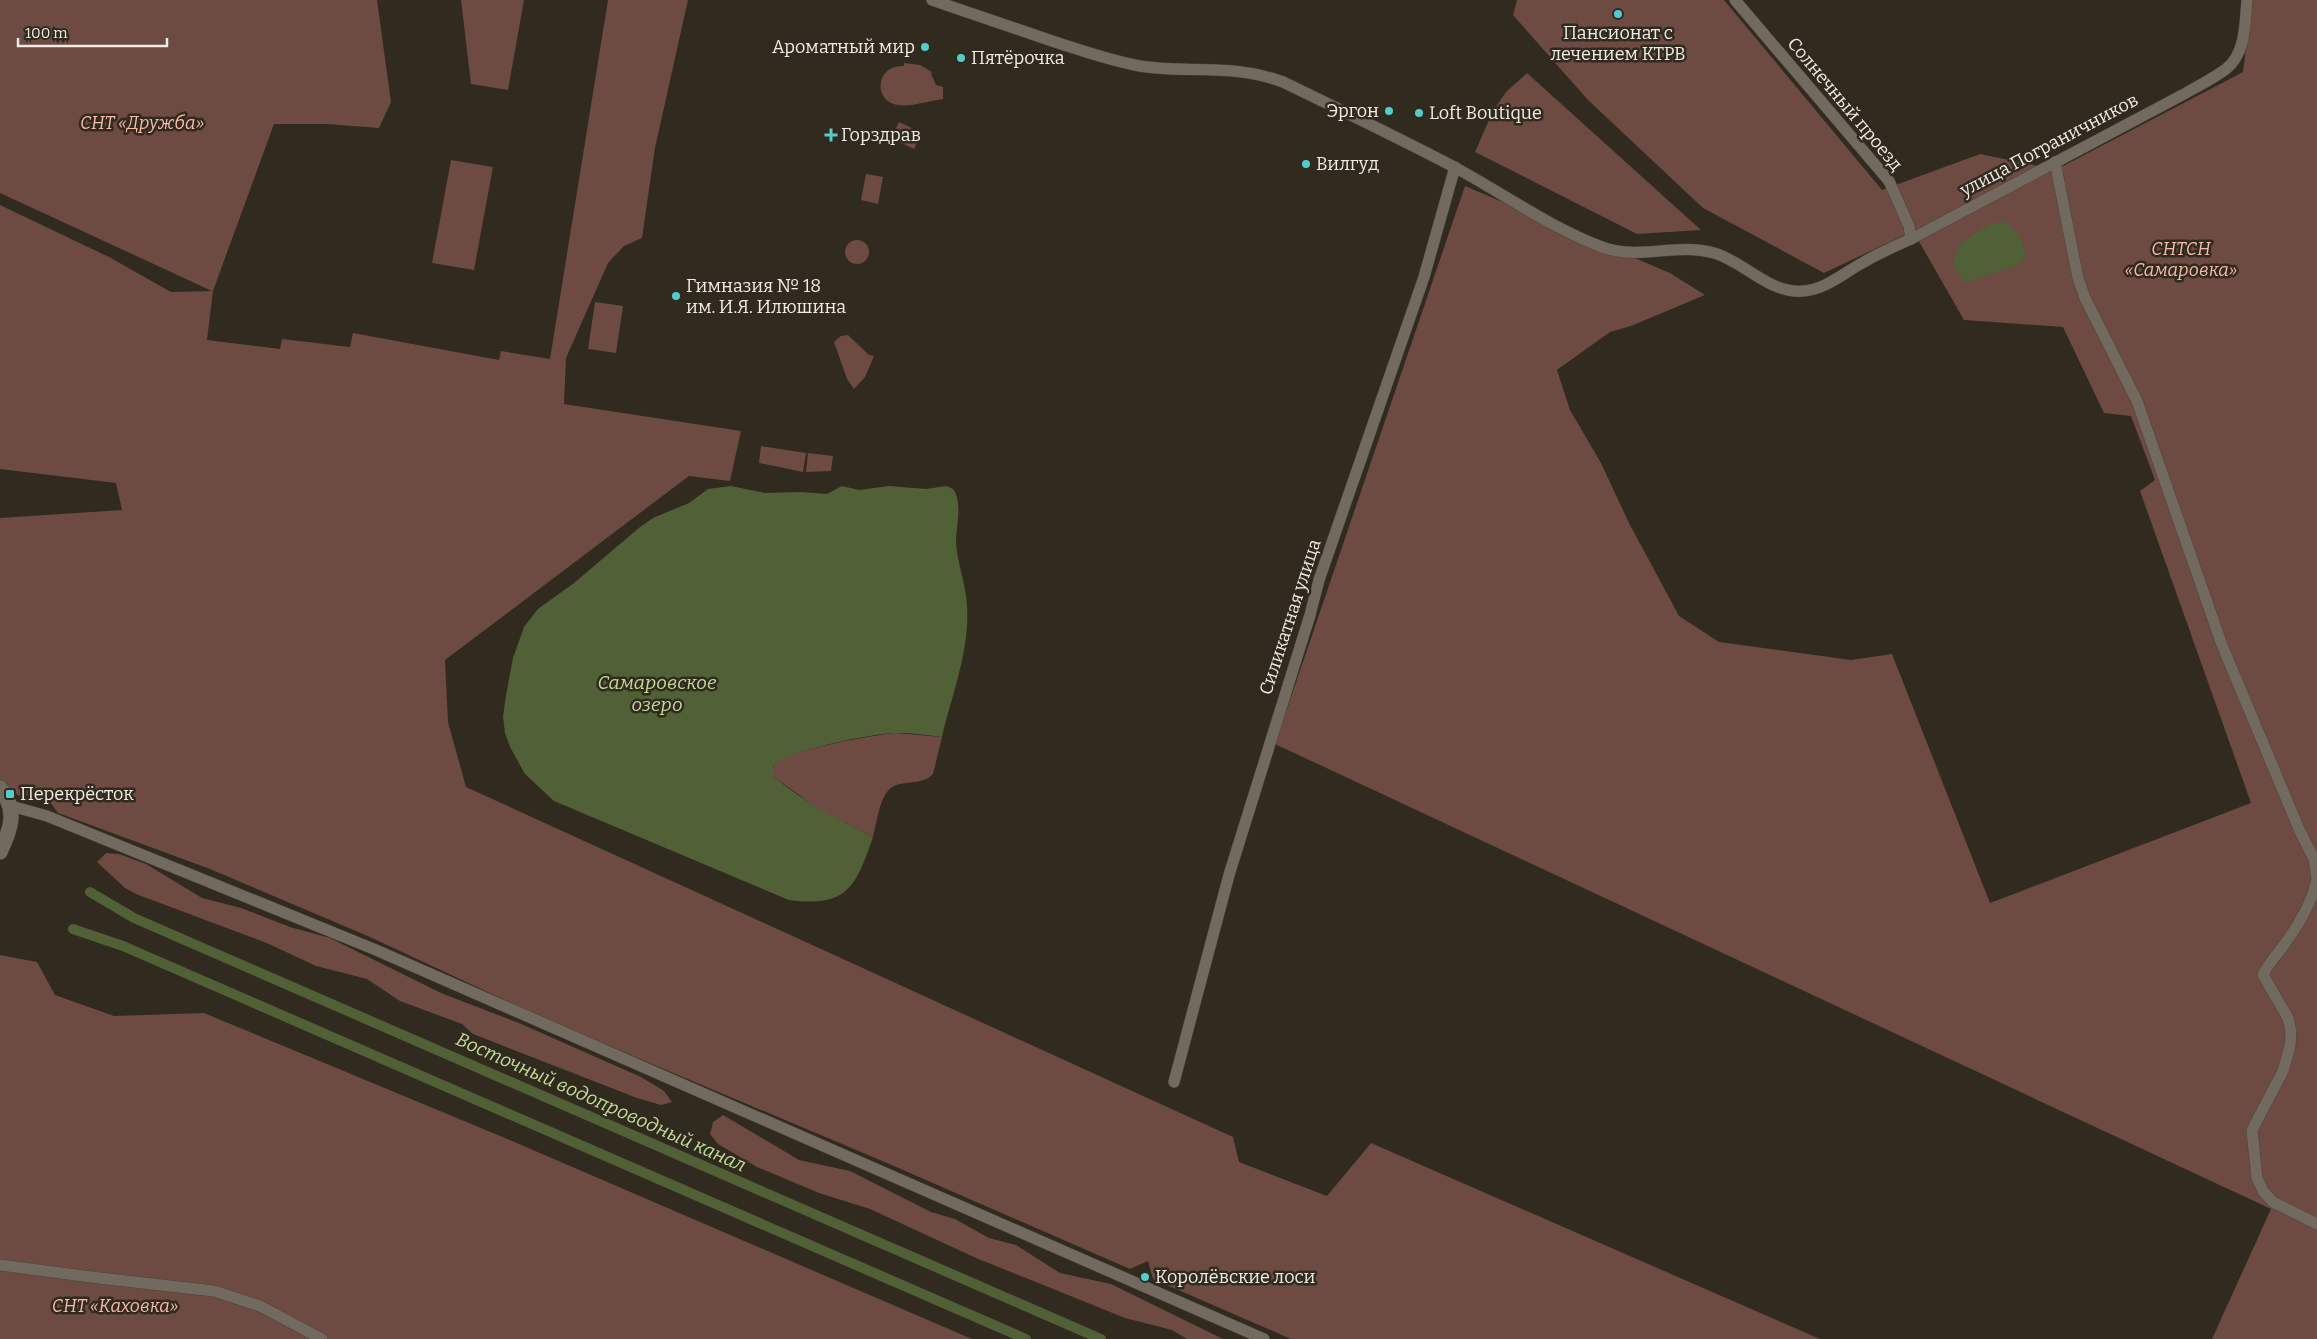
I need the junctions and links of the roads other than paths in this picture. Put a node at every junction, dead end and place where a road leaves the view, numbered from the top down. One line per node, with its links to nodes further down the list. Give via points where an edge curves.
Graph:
1 (933, 0): 5 (street, via 1106,59 1140,66 1262,74)
2 (1735, 0): 6 (street, Солнечный проезд, via 1889,181 1909,226)
3 (2247, 0): 4 (street, улица Пограничников, via 2243,40 2228,68)
4 (2055, 162): 6 (street, улица Пограничников); 10 (street, via 2078,278 2085,298 2137,401 2222,645 2314,859)
5 (1455, 167): 6 (street, улица Пограничников, via 1569,231 1611,250 1641,253 1698,248 1731,260 1780,289 1804,291 1823,286); 11 (street, Силикатная улица, via 1424,277 1319,580 1229,874)
6 (1911, 239)
7 (0, 788): 8 (street)
8 (11, 806): 9 (street, via 11,824); 15 (street, via 47,816 376,950)
9 (0, 852)
10 (2317, 879): 12 (street, via 2314,893 2289,938 2268,963 2263,975 2288,1018 2290,1046 2283,1071 2252,1130 2257,1178 2263,1191 2273,1202)
11 (1174, 1082)
12 (2317, 1224)
13 (0, 1265): 14 (street, via 214,1291 260,1306)
14 (322, 1339)
15 (1264, 1339)

